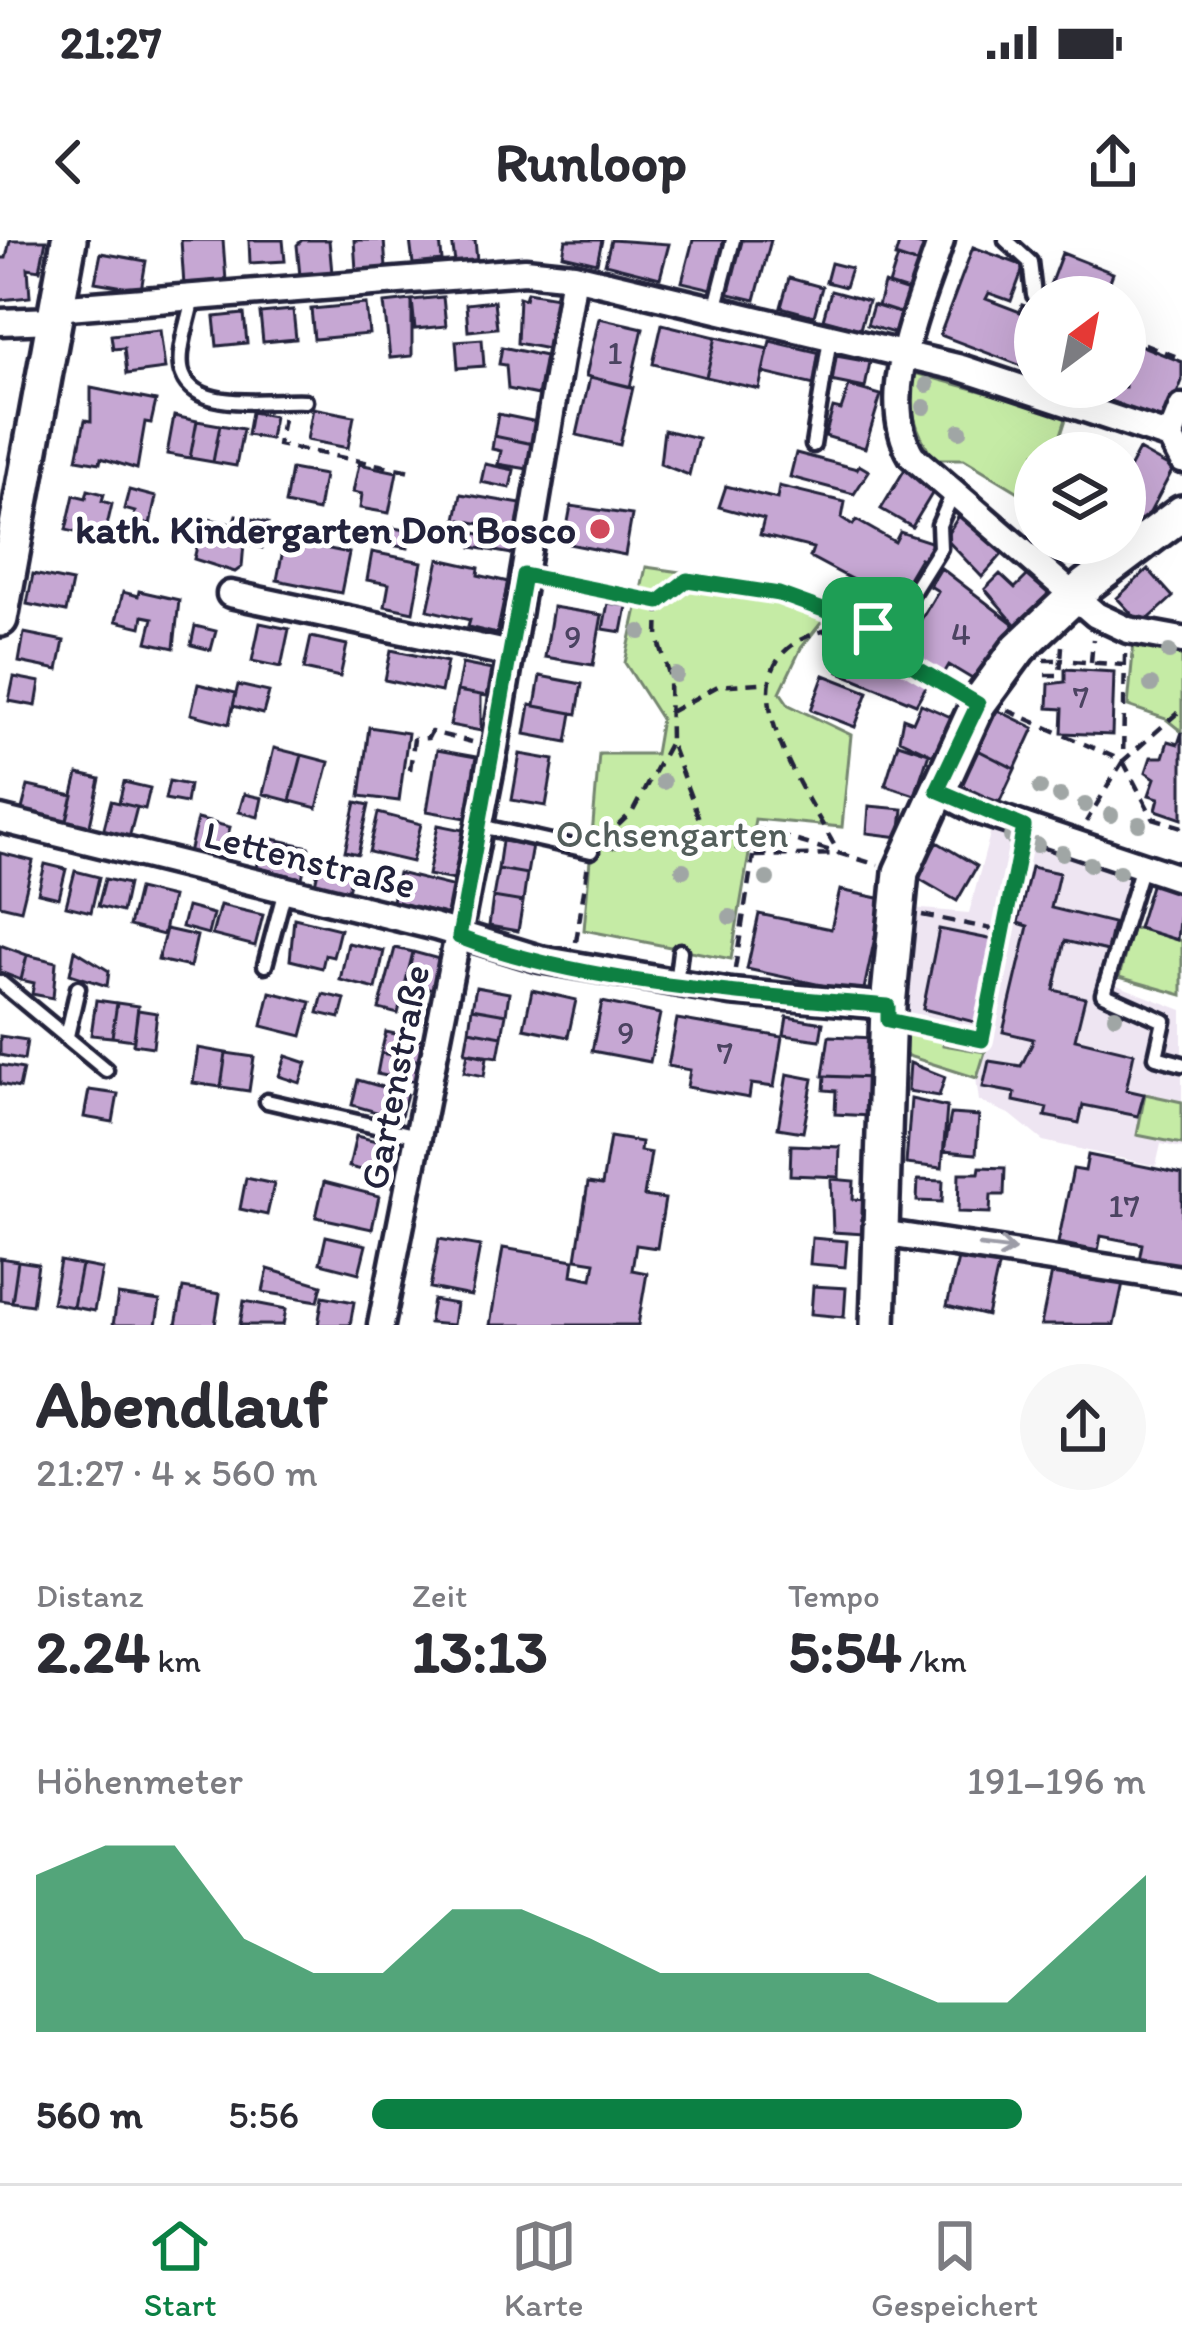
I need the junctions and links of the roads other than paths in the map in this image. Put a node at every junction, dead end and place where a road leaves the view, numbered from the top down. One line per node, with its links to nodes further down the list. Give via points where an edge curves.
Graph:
1 (68, 240): 9 (main road)
2 (733, 240): 8 (lane)
3 (941, 240): 12 (street)
4 (1006, 240): 6 (lane, via 1030,262)
5 (574, 276): 7 (street, via 525,271); 8 (street); 25 (street, Gartenstraße)
6 (1032, 276)
7 (192, 301): 9 (street); 13 (lane, via 181,362 195,392)
8 (715, 311): 11 (street)
9 (54, 314): 10 (street); 22 (main road)
10 (0, 322)
11 (830, 338): 12 (street); 16 (lane)
12 (906, 355): 15 (street); 18 (street, via 898,408 904,442)
13 (305, 401)
14 (1182, 407): 15 (street)
15 (1170, 437): 17 (street)
16 (813, 446)
17 (1182, 460)
18 (954, 491): 21 (street); 23 (lane, via 939,525 940,548 893,623)
19 (1182, 513): 21 (main road)
20 (230, 594): 25 (street)
21 (1072, 598): 24 (street, via 1128,630); 26 (main road, via 1019,648)
22 (0, 619)
23 (843, 626)
24 (1182, 640)
25 (511, 654): 28 (street, Gartenstraße)
26 (937, 790): 30 (street); 39 (main road, via 901,872)
27 (0, 819): 32 (street, Lettenstraße)
28 (479, 826): 29 (lane); 33 (street, Gartenstraße)
29 (591, 851)
30 (1142, 865): 31 (street); 41 (lane, via 1103,994 1164,1021 1156,1058)
31 (1182, 879)
32 (285, 890): 33 (street, Lettenstraße); 35 (lane)
33 (459, 937): 37 (street, Lettenstraße); 44 (street, Gartenstraße)
34 (680, 952): 37 (lane)
35 (265, 965)
36 (0, 982): 40 (lane)
37 (676, 984): 39 (street, Lettenstraße)
38 (78, 988): 40 (lane)
39 (888, 1013): 45 (main road)
40 (67, 1036): 42 (lane)
41 (1182, 1064)
42 (106, 1070)
43 (267, 1101): 44 (lane)
44 (419, 1137): 47 (street, Gartenstraße)
45 (881, 1233): 46 (street, one-way to 46); 48 (main road)
46 (1182, 1279)
47 (381, 1325)
48 (878, 1325)

